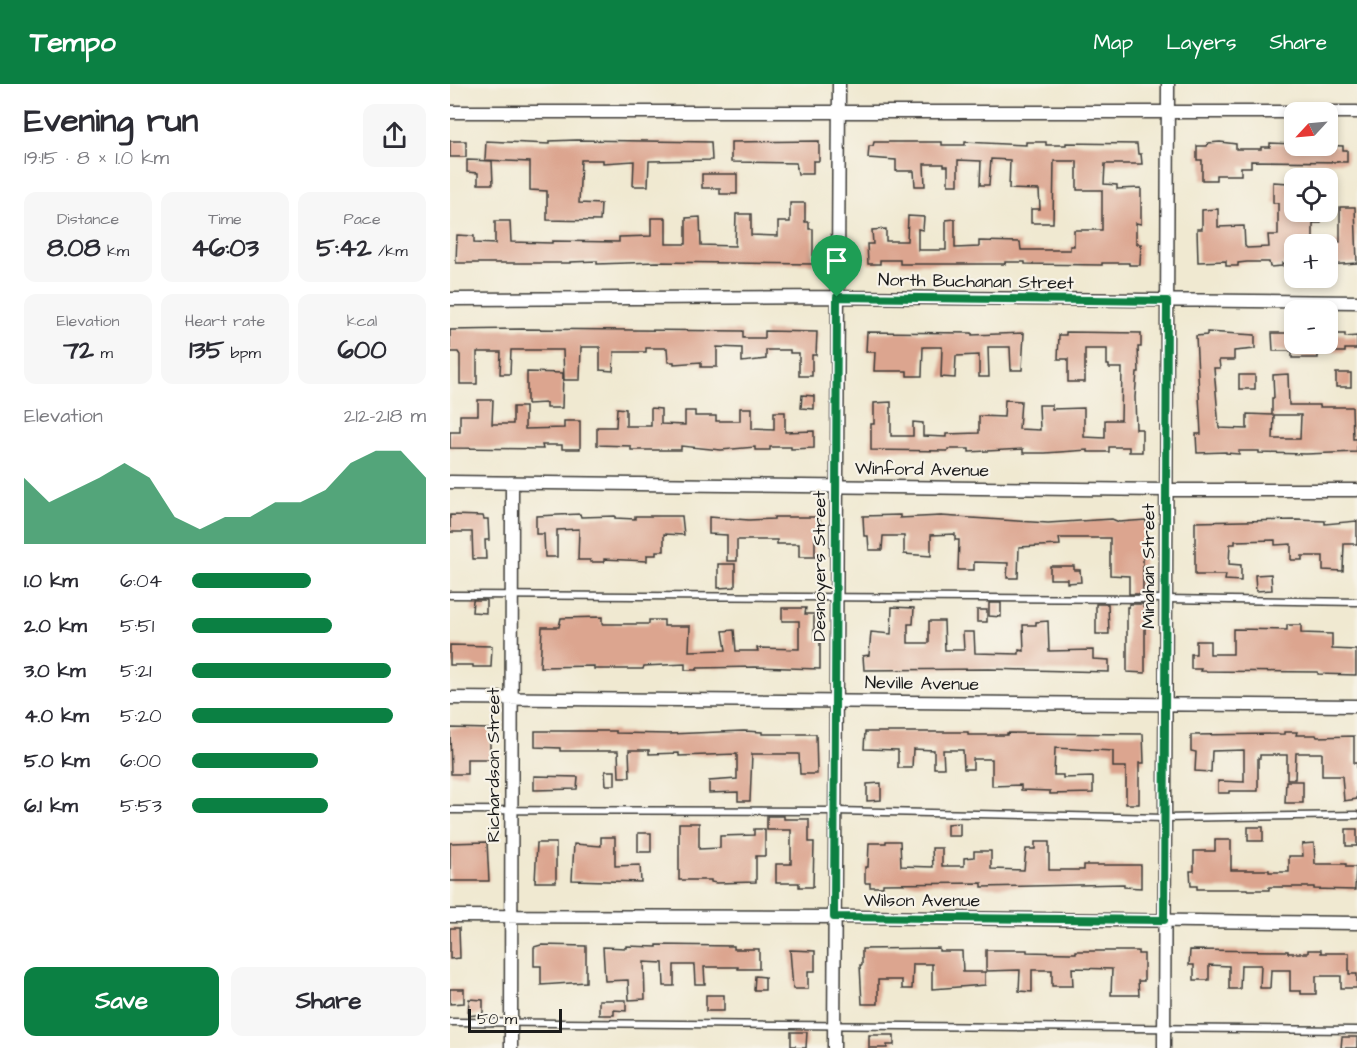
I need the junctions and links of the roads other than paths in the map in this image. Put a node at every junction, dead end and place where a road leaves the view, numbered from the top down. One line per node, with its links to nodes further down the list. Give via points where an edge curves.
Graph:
1 (838, 84): 3 (street, Desnoyers Street)
2 (1168, 84): 4 (street, Minahan Street)
3 (838, 111): 4 (street); 5 (street); 7 (street, Desnoyers Street)
4 (1167, 111): 6 (street); 9 (street, Minahan Street)
5 (450, 112)
6 (1357, 112)
7 (837, 297): 8 (street, North Buchanan Street); 9 (street, North Buchanan Street); 13 (street, Desnoyers Street)
8 (450, 299)
9 (1167, 301): 10 (street, North Buchanan Street); 14 (street, Minahan Street)
10 (1357, 302)
11 (450, 482): 12 (street, Winford Avenue)
12 (512, 483): 13 (street, Winford Avenue); 17 (street, Richardson Street)
13 (837, 486): 14 (street, Winford Avenue); 18 (street, Desnoyers Street)
14 (1166, 490): 15 (street, Winford Avenue); 19 (street, Minahan Street)
15 (1357, 490)
16 (450, 595): 17 (lane)
17 (512, 596): 18 (lane); 22 (street, Richardson Street)
18 (837, 597): 19 (lane); 23 (street, Desnoyers Street)
19 (1165, 599): 20 (lane); 24 (street, Minahan Street)
20 (1357, 602)
21 (450, 698): 22 (street, Neville Avenue)
22 (511, 699): 23 (street, Neville Avenue); 28 (street, Richardson Street)
23 (836, 700): 24 (street, Neville Avenue); 27 (street, Desnoyers Street)
24 (1165, 704): 25 (street, Neville Avenue); 30 (street, Minahan Street)
25 (1357, 706)
26 (450, 810): 28 (lane)
27 (835, 811): 28 (lane); 30 (lane); 33 (street, Desnoyers Street)
28 (511, 812): 32 (street, Richardson Street)
29 (1357, 815): 30 (lane)
30 (1165, 818): 34 (street, Minahan Street)
31 (450, 916): 32 (street, Wilson Avenue)
32 (511, 917): 33 (street, Wilson Avenue); 37 (street, Richardson Street)
33 (834, 917): 34 (street, Wilson Avenue); 38 (street, Desnoyers Street)
34 (1164, 920): 35 (street, Wilson Avenue); 39 (street, Minahan Street)
35 (1357, 923)
36 (450, 1022): 37 (lane)
37 (511, 1022): 38 (lane); 41 (street, Richardson Street)
38 (834, 1025): 39 (lane); 42 (street, Desnoyers Street)
39 (1164, 1028): 40 (lane); 43 (street, Minahan Street)
40 (1357, 1030)
41 (511, 1048)
42 (834, 1048)
43 (1164, 1048)

